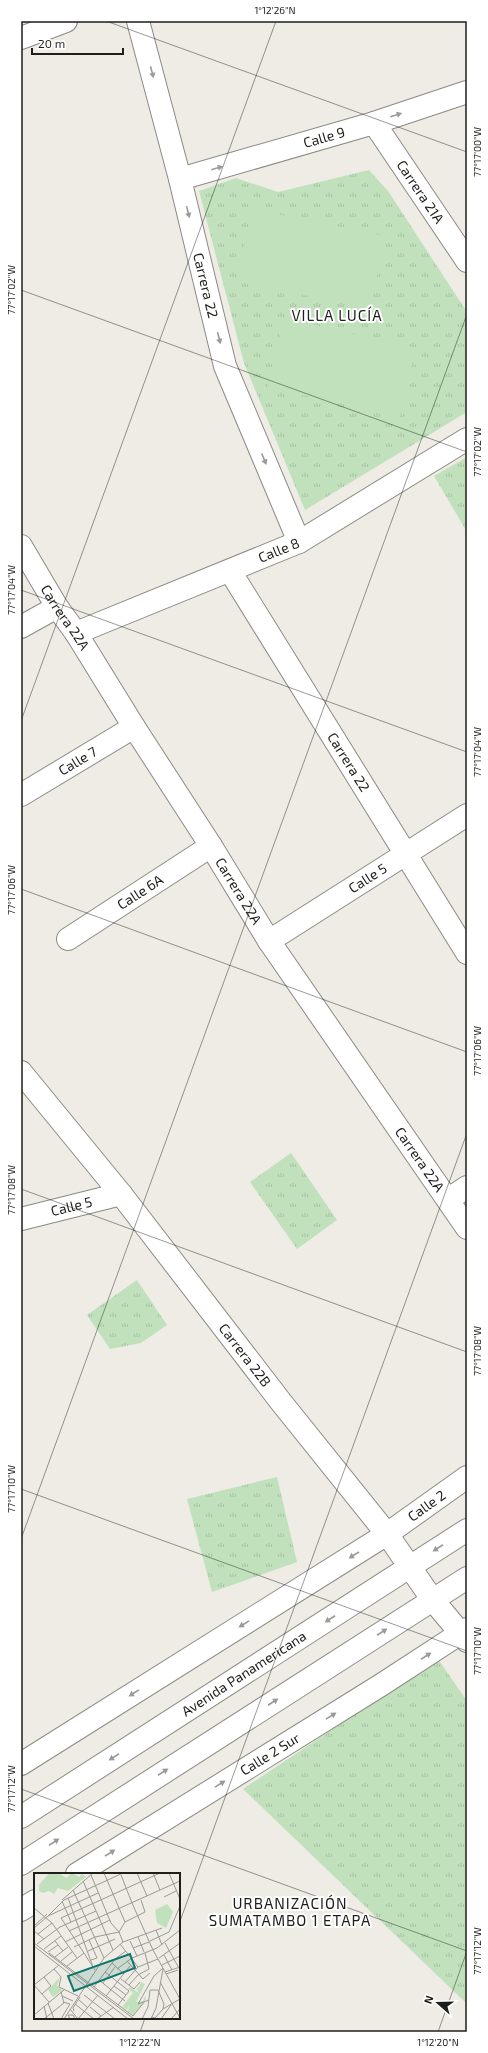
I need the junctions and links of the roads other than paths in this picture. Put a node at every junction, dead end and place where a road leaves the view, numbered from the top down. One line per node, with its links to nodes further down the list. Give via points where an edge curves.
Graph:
1 (66, 21): 3 (street)
2 (138, 21): 6 (street, Carrera 22, one-way to 6)
3 (21, 38)
4 (467, 92): 5 (street, Calle 9, one-way to 4)
5 (374, 122): 6 (street, Calle 9, one-way to 5); 7 (street, Carrera 21A)
6 (180, 179): 9 (street, Carrera 22, one-way to 9, via 225,366)
7 (467, 261)
8 (467, 439): 9 (street, Calle 8)
9 (299, 542): 11 (street, Calle 8)
10 (21, 546): 12 (street, Carrera 22A)
11 (230, 571): 14 (street, Calle 8); 19 (street, Carrera 22)
12 (57, 607): 13 (street); 14 (street, Carrera 22A)
13 (21, 627)
14 (76, 632): 15 (street, Carrera 22A)
15 (134, 727): 16 (street, Calle 7); 18 (street, Carrera 22A)
16 (21, 795)
17 (467, 815): 19 (street, Calle 5)
18 (211, 846): 20 (street, Calle 6A); 21 (street, Carrera 22A)
19 (405, 854): 21 (street, Calle 5); 22 (street, Carrera 22)
20 (68, 938)
21 (269, 941): 26 (street, Carrera 22A)
22 (467, 953)
23 (21, 1072): 25 (street, Carrera 22B)
24 (467, 1187): 26 (street)
25 (122, 1194): 27 (street, Calle 5); 31 (street, Carrera 22B, via 281,1402)
26 (449, 1199): 28 (street, Carrera 22A)
27 (21, 1219)
28 (467, 1228)
29 (467, 1477): 31 (street, Calle 2)
30 (467, 1530): 32 (street, Avenida Panamericana, one-way to 32)
31 (387, 1534): 32 (street, Carrera 22B); 36 (street, Calle 2, one-way to 36)
32 (409, 1567): 34 (street, Carrera 22B); 37 (street, Avenida Panamericana, one-way to 37)
33 (467, 1578): 34 (street)
34 (432, 1599): 35 (street, Carrera 22B); 38 (street, one-way to 34)
35 (465, 1634): 39 (street, Calle 2 Sur, one-way to 35)
36 (21, 1764)
37 (21, 1817)
38 (21, 1864)
39 (79, 1873)
40 (34, 1902): 41 (street)
41 (21, 1910)

